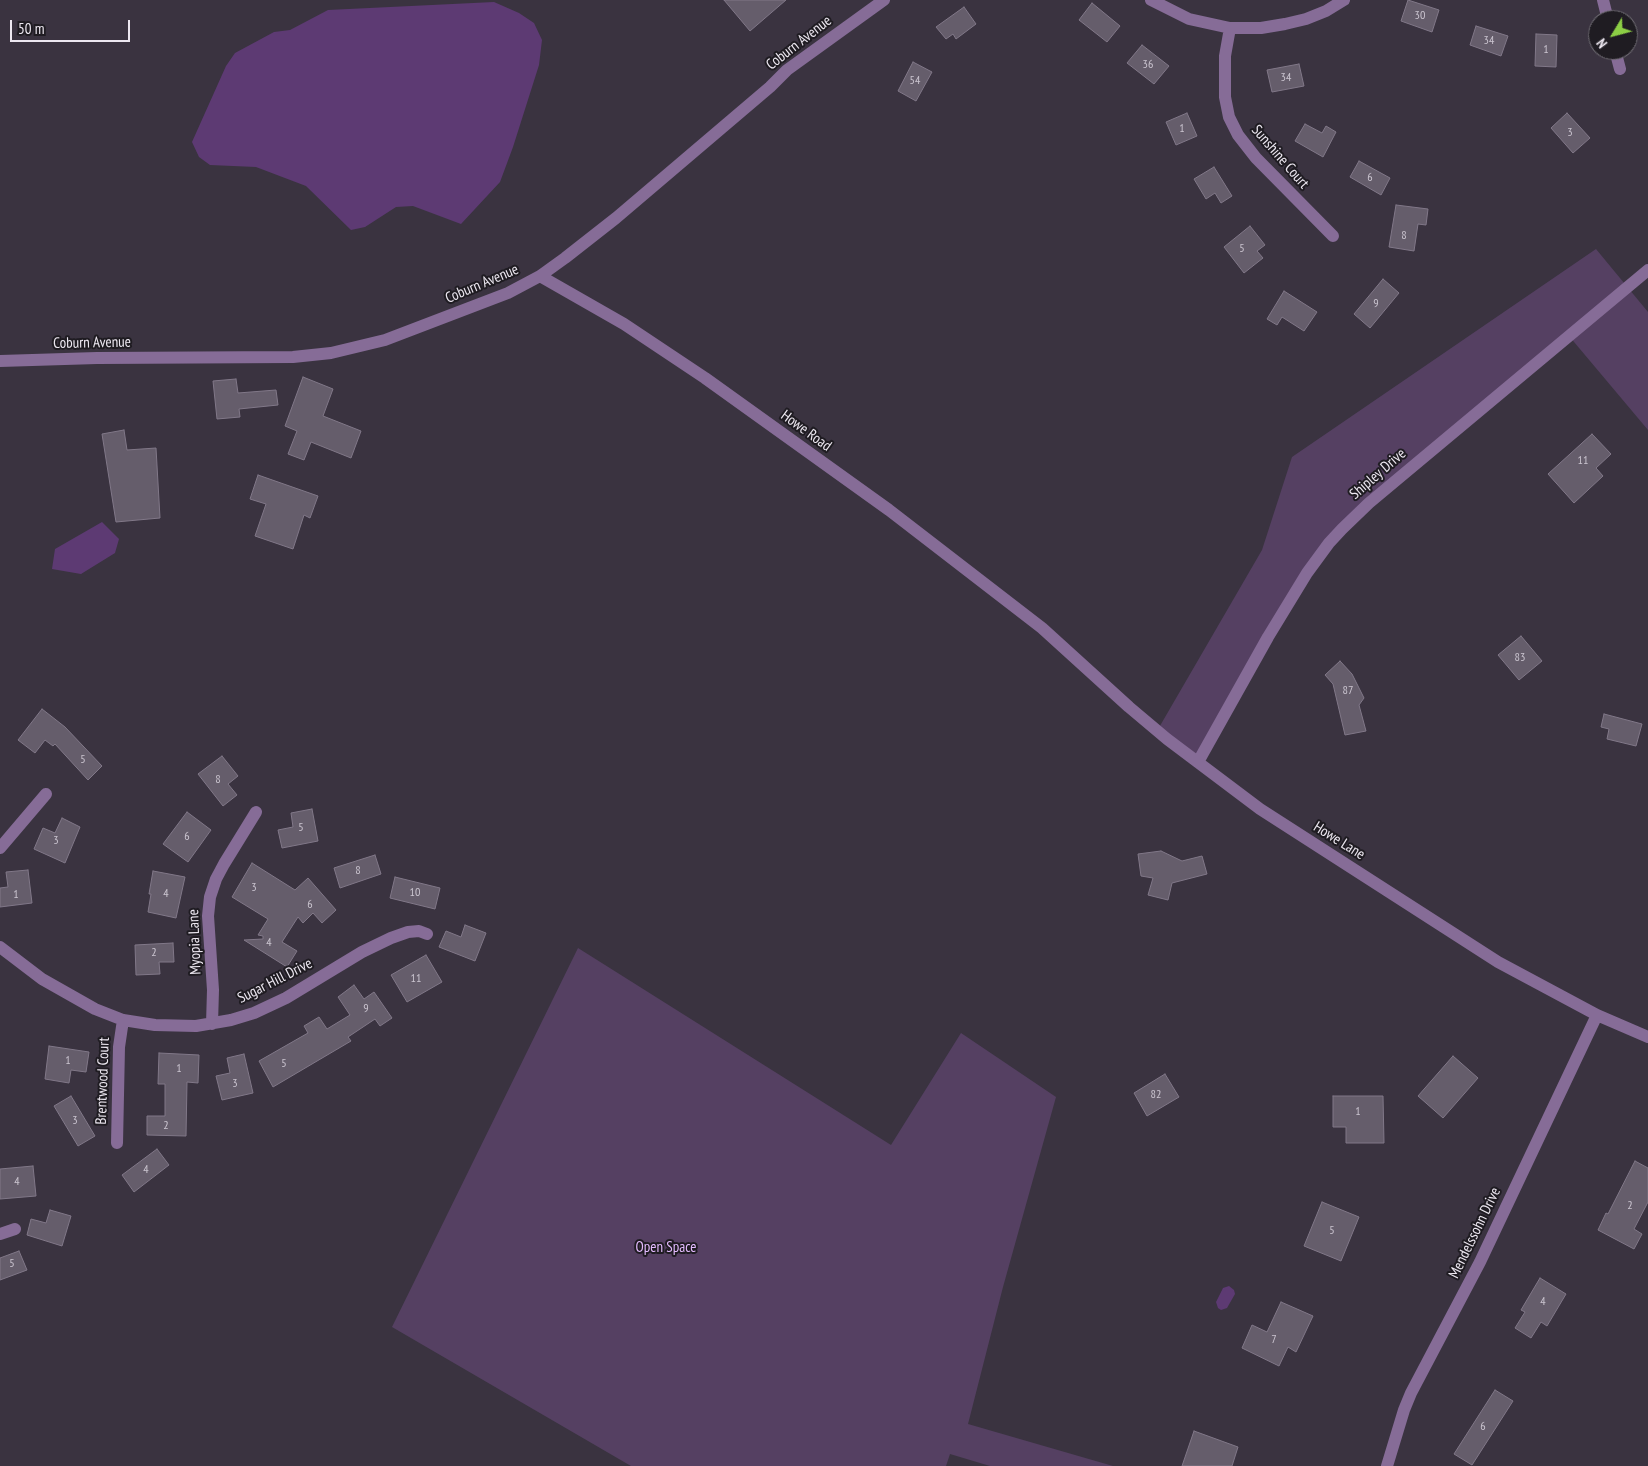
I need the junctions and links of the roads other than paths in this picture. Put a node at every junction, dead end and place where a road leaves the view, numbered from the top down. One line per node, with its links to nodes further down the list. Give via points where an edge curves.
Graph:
1 (884, 0): 9 (street, Coburn Avenue, via 787,70 623,212)
2 (1151, 0): 4 (street, via 1189,19)
3 (1344, 0): 4 (street, via 1306,19 1261,28)
4 (1230, 28): 7 (street, Sunshine Court, via 1225,56 1225,97 1229,117 1256,158)
5 (1618, 60): 6 (street)
6 (1620, 69)
7 (1333, 236)
8 (1648, 270): 12 (street, Shipley Drive, via 1376,497 1330,542 1278,621)
9 (540, 276): 10 (street, Coburn Avenue, via 508,292 385,340 331,353 293,357); 11 (street, Howe Road, via 624,324 705,378 889,510)
10 (0, 361)
11 (1042, 628): 12 (street, Howe Lane, via 1129,707)
12 (1198, 762): 18 (street, Howe Lane, via 1260,809 1498,962)
13 (46, 794): 15 (street)
14 (256, 812): 20 (street, Myopia Lane, via 224,864 210,897)
15 (0, 848)
16 (427, 934): 20 (street, Sugar Hill Drive, via 413,931 391,938 286,998 254,1013)
17 (0, 948): 19 (street, Sugar Hill Drive, via 71,997)
18 (1597, 1015): 21 (street, Howe Lane); 25 (street, Mendelssohn Drive, via 1480,1262 1411,1393)
19 (123, 1020): 20 (street, Sugar Hill Drive, via 155,1025); 22 (street, Brentwood Court, via 119,1047)
20 (212, 1024)
21 (1648, 1037)
22 (117, 1143)
23 (14, 1229): 24 (street)
24 (0, 1234)
25 (1387, 1466)

